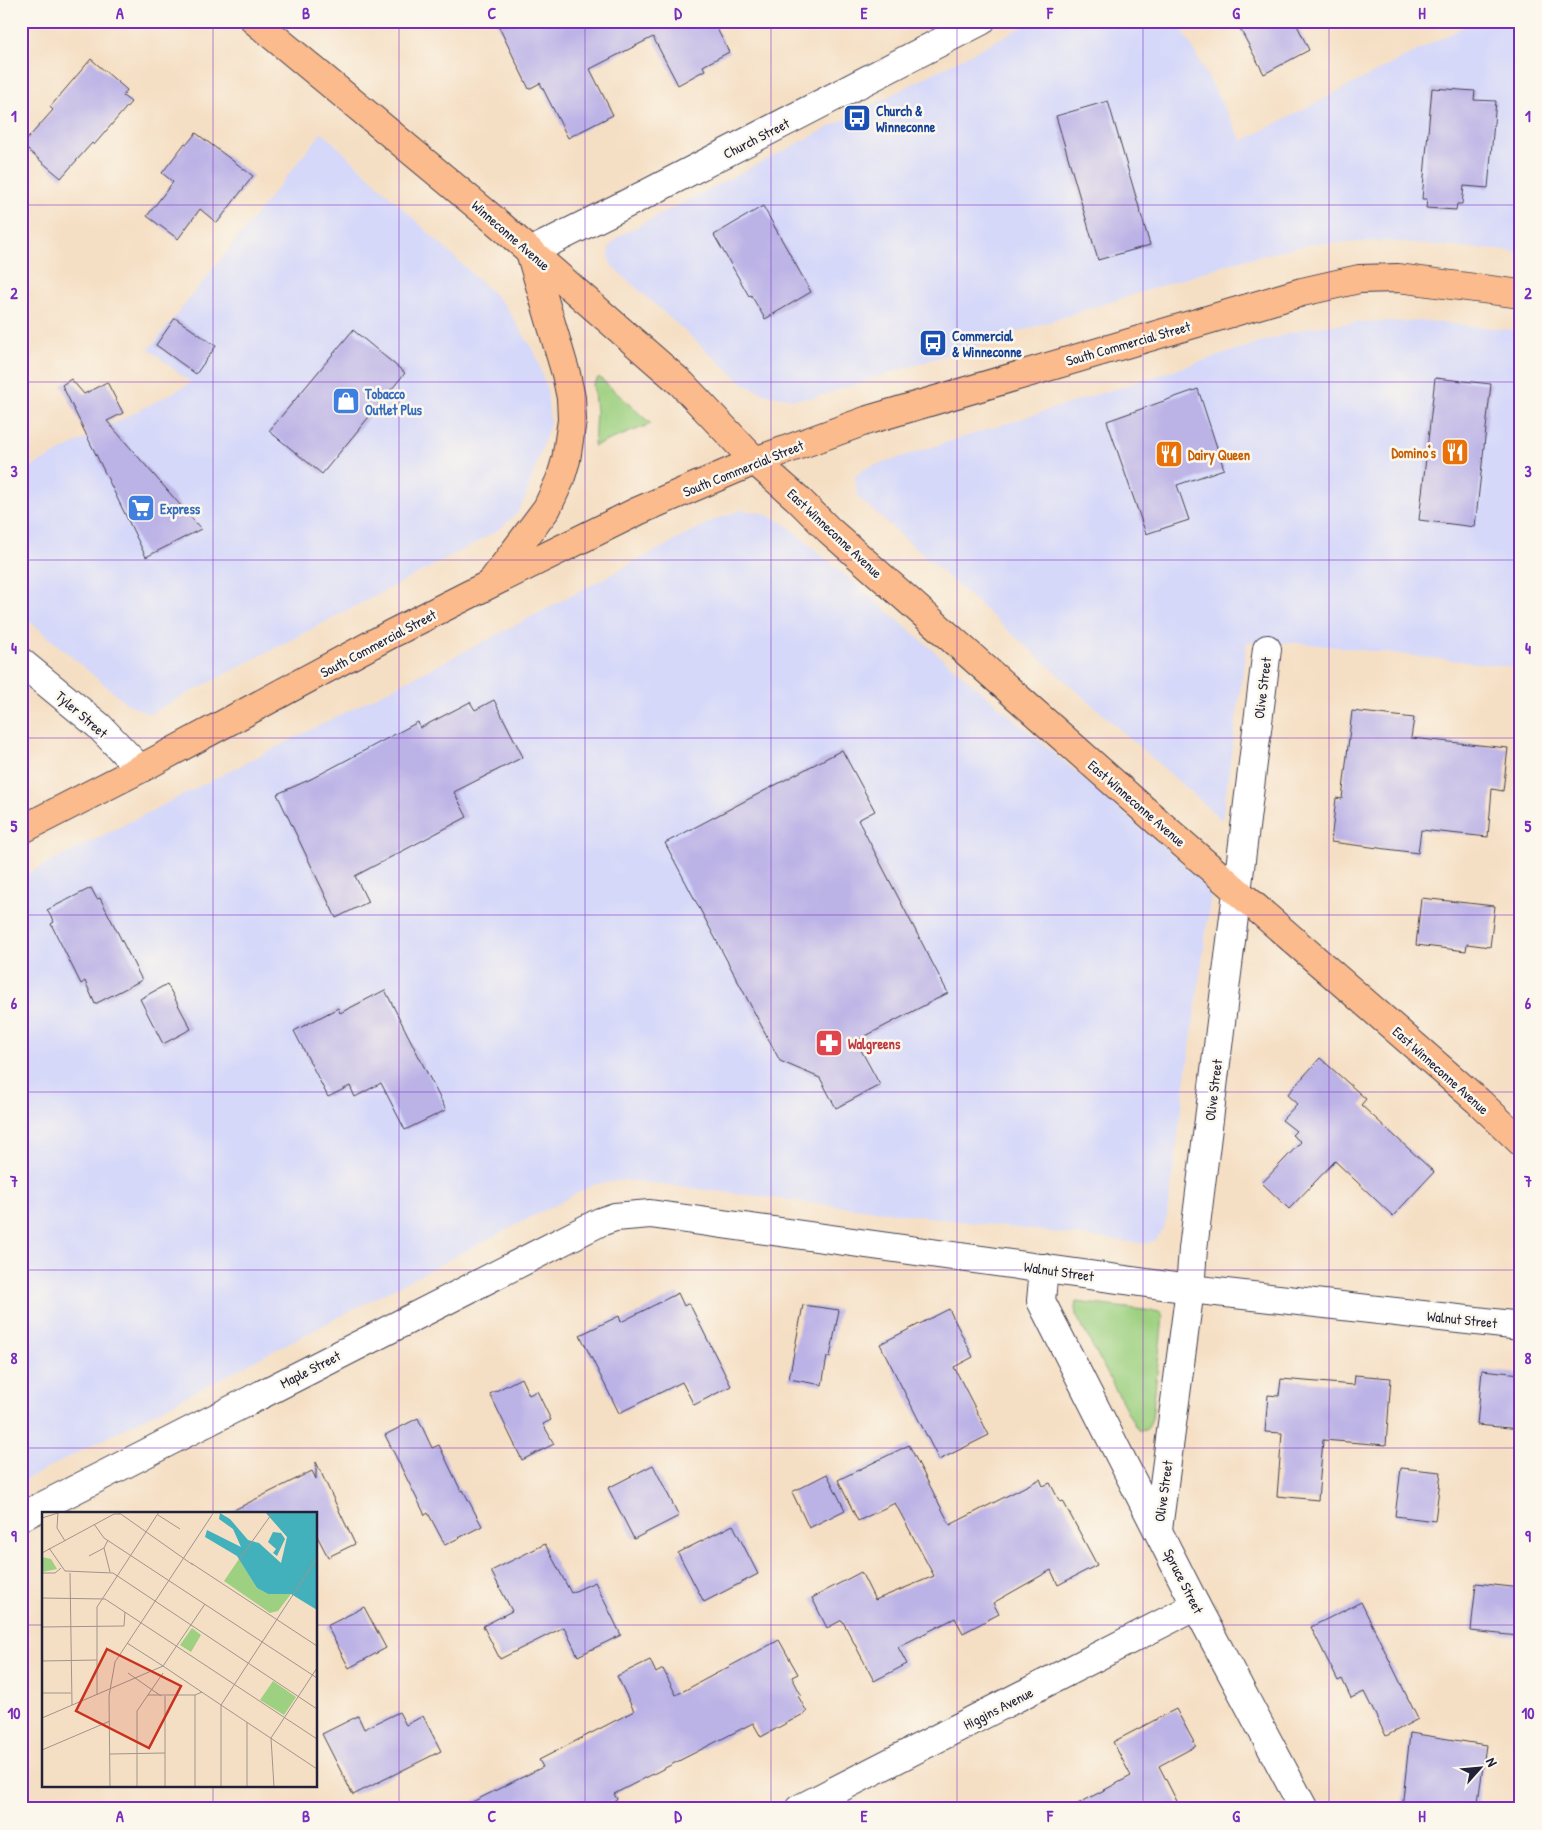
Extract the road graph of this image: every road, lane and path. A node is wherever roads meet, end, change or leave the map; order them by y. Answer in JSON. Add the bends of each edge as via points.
{"nodes":[{"id":1,"x":255,"y":21,"type":"edge"},
{"id":2,"x":981,"y":21,"type":"edge"},
{"id":3,"x":530,"y":252,"type":"junction"},
{"id":4,"x":1521,"y":294,"type":"edge"},
{"id":5,"x":755,"y":461,"type":"junction"},
{"id":6,"x":490,"y":584,"type":"junction"},
{"id":7,"x":1267,"y":650,"type":"dead end"},
{"id":8,"x":21,"y":662,"type":"edge"},
{"id":9,"x":140,"y":769,"type":"junction"},
{"id":10,"x":21,"y":830,"type":"edge"},
{"id":11,"x":1238,"y":890,"type":"junction"},
{"id":12,"x":1521,"y":1142,"type":"edge"},
{"id":13,"x":600,"y":1222,"type":"joint"},
{"id":14,"x":1044,"y":1268,"type":"junction"},
{"id":15,"x":1190,"y":1290,"type":"junction"},
{"id":16,"x":1521,"y":1326,"type":"edge"},
{"id":17,"x":21,"y":1517,"type":"edge"},
{"id":18,"x":1158,"y":1529,"type":"junction"},
{"id":19,"x":1196,"y":1606,"type":"junction"},
{"id":20,"x":799,"y":1809,"type":"edge"},
{"id":21,"x":1304,"y":1809,"type":"edge"}],
"edges":[{"from":1,"to":3,"type":"main road","name":"Winneconne Avenue"},
{"from":2,"to":3,"type":"street","name":"Church Street"},
{"from":3,"to":5,"type":"main road","name":"Winneconne Avenue","via":[[682,384]]},
{"from":3,"to":6,"type":"main road","via":[[566,374],[572,420],[570,437],[564,467],[547,508]]},
{"from":4,"to":5,"type":"main road","name":"South Commercial Street","via":[[1398,278],[1359,279],[1302,292],[868,420]]},
{"from":5,"to":6,"type":"main road","name":"South Commercial Street","via":[[638,511]]},
{"from":5,"to":11,"type":"main road","name":"East Winneconne Avenue","via":[[932,622]]},
{"from":6,"to":9,"type":"main road","name":"South Commercial Street"},
{"from":7,"to":11,"type":"street","name":"Olive Street"},
{"from":8,"to":9,"type":"street","name":"Tyler Street","via":[[99,726]]},
{"from":9,"to":10,"type":"main road","name":"South Commercial Street"},
{"from":11,"to":12,"type":"main road","name":"East Winneconne Avenue"},
{"from":11,"to":15,"type":"street","name":"Olive Street"},
{"from":13,"to":14,"type":"street","name":"Walnut Street","via":[[615,1217],[650,1214]]},
{"from":13,"to":17,"type":"street","name":"Maple Street"},
{"from":14,"to":15,"type":"street","name":"Walnut Street"},
{"from":14,"to":18,"type":"street","name":"Spruce Street","via":[[1041,1301]]},
{"from":15,"to":16,"type":"street","name":"Walnut Street"},
{"from":15,"to":18,"type":"street","name":"Olive Street"},
{"from":18,"to":19,"type":"street","name":"Spruce Street"},
{"from":19,"to":20,"type":"street","name":"Higgins Avenue"},
{"from":19,"to":21,"type":"street","name":"Spruce Street"}]}
